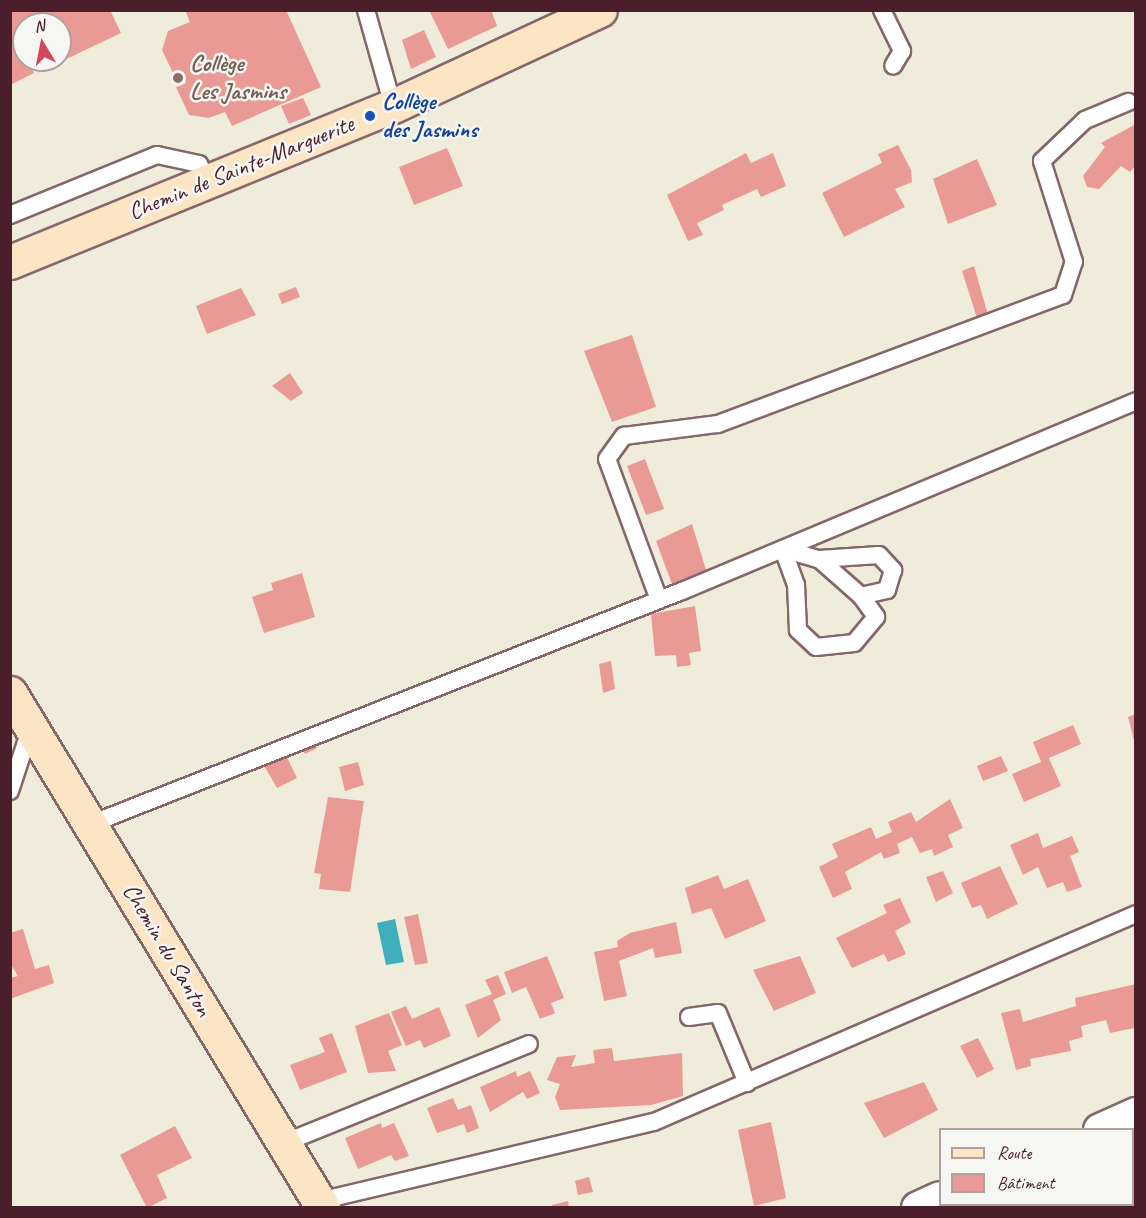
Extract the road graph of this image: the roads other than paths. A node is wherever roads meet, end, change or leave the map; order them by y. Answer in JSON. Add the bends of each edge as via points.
{"nodes":[{"id":1,"x":366,"y":10,"type":"edge"},
{"id":2,"x":600,"y":10,"type":"edge"},
{"id":3,"x":882,"y":10,"type":"edge"},
{"id":4,"x":893,"y":66,"type":"dead end"},
{"id":5,"x":1128,"y":102,"type":"dead end"},
{"id":6,"x":393,"y":106,"type":"junction"},
{"id":7,"x":208,"y":182,"type":"junction"},
{"id":8,"x":10,"y":215,"type":"edge"},
{"id":9,"x":10,"y":262,"type":"edge"},
{"id":10,"x":1136,"y":401,"type":"edge"},
{"id":11,"x":783,"y":549,"type":"junction"},
{"id":12,"x":819,"y":560,"type":"junction"},
{"id":13,"x":861,"y":596,"type":"junction"},
{"id":14,"x":659,"y":600,"type":"junction"},
{"id":15,"x":10,"y":693,"type":"edge"},
{"id":16,"x":30,"y":730,"type":"junction"},
{"id":17,"x":10,"y":791,"type":"edge"},
{"id":18,"x":91,"y":824,"type":"junction"},
{"id":19,"x":1136,"y":914,"type":"edge"},
{"id":20,"x":689,"y":1017,"type":"dead end"},
{"id":21,"x":530,"y":1044,"type":"dead end"},
{"id":22,"x":747,"y":1083,"type":"junction"},
{"id":23,"x":1136,"y":1114,"type":"edge"},
{"id":24,"x":1104,"y":1128,"type":"edge"},
{"id":25,"x":284,"y":1143,"type":"junction"},
{"id":26,"x":939,"y":1198,"type":"edge"},
{"id":27,"x":321,"y":1204,"type":"edge"},
{"id":28,"x":918,"y":1208,"type":"edge"}],
"edges":[{"from":1,"to":6,"type":"lane"},
{"from":2,"to":6,"type":"street","name":"Chemin de Sainte-Marguerite"},
{"from":3,"to":4,"type":"lane","via":[[902,51]]},
{"from":5,"to":14,"type":"lane","via":[[1085,120],[1042,161],[1074,262],[1063,295],[718,424],[624,436],[607,459]]},
{"from":6,"to":7,"type":"street","name":"Chemin de Sainte-Marguerite"},
{"from":7,"to":8,"type":"lane","via":[[199,164],[157,154]]},
{"from":7,"to":9,"type":"street","name":"Chemin de Sainte-Marguerite"},
{"from":10,"to":11,"type":"lane"},
{"from":11,"to":12,"type":"lane"},
{"from":11,"to":13,"type":"lane","via":[[796,585],[798,630],[816,647],[854,644],[876,617]]},
{"from":11,"to":14,"type":"lane"},
{"from":12,"to":13,"type":"lane"},
{"from":12,"to":13,"type":"lane","via":[[879,555],[893,570],[887,590]]},
{"from":14,"to":18,"type":"lane"},
{"from":15,"to":16,"type":"street","name":"Chemin du Santon"},
{"from":16,"to":17,"type":"lane"},
{"from":16,"to":18,"type":"street","name":"Chemin du Santon"},
{"from":18,"to":25,"type":"street","name":"Chemin du Santon"},
{"from":19,"to":22,"type":"lane"},
{"from":20,"to":22,"type":"lane","via":[[718,1013]]},
{"from":21,"to":25,"type":"lane"},
{"from":22,"to":27,"type":"lane","via":[[654,1122]]},
{"from":23,"to":24,"type":"street"},
{"from":25,"to":27,"type":"street","name":"Chemin du Santon"},
{"from":26,"to":28,"type":"street"}]}
